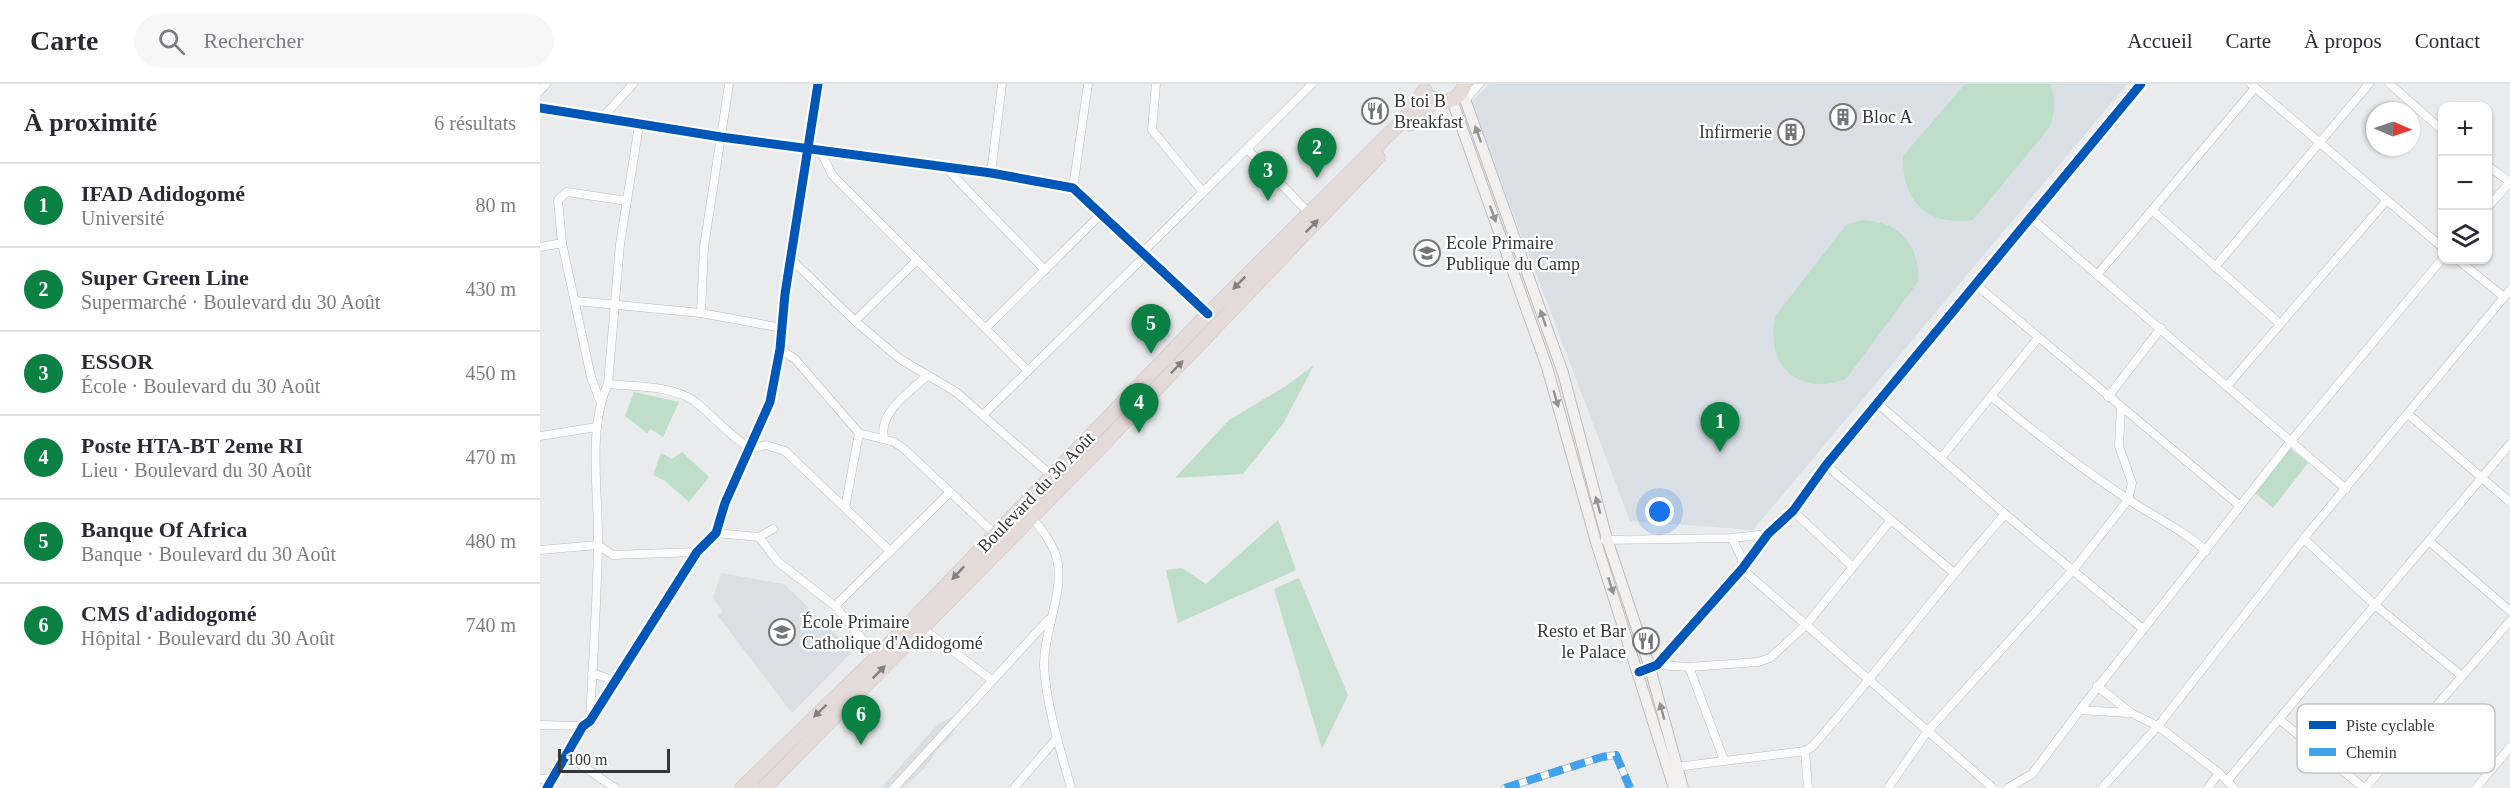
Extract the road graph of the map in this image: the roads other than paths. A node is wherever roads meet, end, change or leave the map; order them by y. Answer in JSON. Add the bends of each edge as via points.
{"nodes":[{"id":1,"x":546,"y":84,"type":"edge"},
{"id":2,"x":633,"y":84,"type":"edge"},
{"id":3,"x":729,"y":84,"type":"edge"},
{"id":4,"x":818,"y":84,"type":"edge"},
{"id":5,"x":1002,"y":84,"type":"edge"},
{"id":6,"x":1088,"y":84,"type":"edge"},
{"id":7,"x":1156,"y":84,"type":"edge"},
{"id":8,"x":1312,"y":84,"type":"edge"},
{"id":9,"x":1479,"y":84,"type":"edge"},
{"id":10,"x":2141,"y":84,"type":"edge"},
{"id":11,"x":2369,"y":84,"type":"edge"},
{"id":12,"x":2390,"y":84,"type":"edge"},
{"id":13,"x":2253,"y":86,"type":"edge"},
{"id":14,"x":1425,"y":87,"type":"edge"},
{"id":15,"x":540,"y":91,"type":"edge"},
{"id":16,"x":1457,"y":95,"type":"edge"},
{"id":17,"x":540,"y":108,"type":"edge"},
{"id":18,"x":602,"y":117,"type":"junction"},
{"id":19,"x":639,"y":125,"type":"junction"},
{"id":20,"x":2438,"y":126,"type":"edge"},
{"id":21,"x":721,"y":137,"type":"junction"},
{"id":22,"x":2320,"y":142,"type":"junction"},
{"id":23,"x":808,"y":148,"type":"junction"},
{"id":24,"x":1247,"y":148,"type":"junction"},
{"id":25,"x":820,"y":150,"type":"junction"},
{"id":26,"x":945,"y":167,"type":"junction"},
{"id":27,"x":2492,"y":169,"type":"edge"},
{"id":28,"x":991,"y":173,"type":"junction"},
{"id":29,"x":2510,"y":182,"type":"edge"},
{"id":30,"x":1073,"y":188,"type":"junction"},
{"id":31,"x":1203,"y":192,"type":"junction"},
{"id":32,"x":627,"y":201,"type":"junction"},
{"id":33,"x":2386,"y":201,"type":"junction"},
{"id":34,"x":2492,"y":202,"type":"edge"},
{"id":35,"x":2152,"y":210,"type":"junction"},
{"id":36,"x":1309,"y":213,"type":"junction"},
{"id":37,"x":1100,"y":215,"type":"junction"},
{"id":38,"x":2030,"y":217,"type":"junction"},
{"id":39,"x":562,"y":243,"type":"junction"},
{"id":40,"x":2438,"y":244,"type":"edge"},
{"id":41,"x":540,"y":247,"type":"edge"},
{"id":42,"x":1144,"y":254,"type":"junction"},
{"id":43,"x":790,"y":258,"type":"junction"},
{"id":44,"x":917,"y":260,"type":"junction"},
{"id":45,"x":2438,"y":264,"type":"edge"},
{"id":46,"x":2464,"y":264,"type":"edge"},
{"id":47,"x":2215,"y":267,"type":"junction"},
{"id":48,"x":1045,"y":270,"type":"junction"},
{"id":49,"x":2098,"y":274,"type":"junction"},
{"id":50,"x":1974,"y":284,"type":"junction"},
{"id":51,"x":2507,"y":294,"type":"edge"},
{"id":52,"x":576,"y":301,"type":"junction"},
{"id":53,"x":615,"y":303,"type":"junction"},
{"id":54,"x":701,"y":313,"type":"junction"},
{"id":55,"x":1208,"y":314,"type":"junction"},
{"id":56,"x":855,"y":321,"type":"junction"},
{"id":57,"x":2279,"y":323,"type":"junction"},
{"id":58,"x":782,"y":328,"type":"junction"},
{"id":59,"x":986,"y":328,"type":"junction"},
{"id":60,"x":2161,"y":328,"type":"junction"},
{"id":61,"x":2038,"y":338,"type":"junction"},
{"id":62,"x":780,"y":349,"type":"junction"},
{"id":63,"x":1028,"y":371,"type":"junction"},
{"id":64,"x":928,"y":375,"type":"junction"},
{"id":65,"x":608,"y":384,"type":"junction"},
{"id":66,"x":2228,"y":385,"type":"junction"},
{"id":67,"x":1990,"y":396,"type":"junction"},
{"id":68,"x":2108,"y":397,"type":"junction"},
{"id":69,"x":600,"y":401,"type":"junction"},
{"id":70,"x":1877,"y":403,"type":"junction"},
{"id":71,"x":2121,"y":408,"type":"junction"},
{"id":72,"x":2408,"y":414,"type":"junction"},
{"id":73,"x":983,"y":416,"type":"junction"},
{"id":74,"x":597,"y":428,"type":"junction"},
{"id":75,"x":860,"y":433,"type":"junction"},
{"id":76,"x":540,"y":436,"type":"edge"},
{"id":77,"x":884,"y":438,"type":"junction"},
{"id":78,"x":2291,"y":441,"type":"junction"},
{"id":79,"x":2510,"y":444,"type":"edge"},
{"id":80,"x":1081,"y":445,"type":"junction"},
{"id":81,"x":751,"y":449,"type":"junction"},
{"id":82,"x":1092,"y":456,"type":"junction"},
{"id":83,"x":1941,"y":458,"type":"junction"},
{"id":84,"x":1826,"y":465,"type":"junction"},
{"id":85,"x":1052,"y":476,"type":"junction"},
{"id":86,"x":2482,"y":478,"type":"junction"},
{"id":87,"x":2346,"y":489,"type":"junction"},
{"id":88,"x":949,"y":493,"type":"junction"},
{"id":89,"x":2128,"y":500,"type":"junction"},
{"id":90,"x":2510,"y":502,"type":"edge"},
{"id":91,"x":2240,"y":506,"type":"junction"},
{"id":92,"x":845,"y":507,"type":"junction"},
{"id":93,"x":1793,"y":511,"type":"junction"},
{"id":94,"x":2004,"y":514,"type":"junction"},
{"id":95,"x":1031,"y":516,"type":"junction"},
{"id":96,"x":1891,"y":520,"type":"junction"},
{"id":97,"x":773,"y":529,"type":"dead end"},
{"id":98,"x":716,"y":533,"type":"junction"},
{"id":99,"x":1768,"y":534,"type":"junction"},
{"id":100,"x":759,"y":537,"type":"junction"},
{"id":101,"x":1732,"y":538,"type":"junction"},
{"id":102,"x":1000,"y":539,"type":"junction"},
{"id":103,"x":2304,"y":539,"type":"junction"},
{"id":104,"x":1601,"y":541,"type":"junction"},
{"id":105,"x":2429,"y":541,"type":"junction"},
{"id":106,"x":598,"y":545,"type":"junction"},
{"id":107,"x":540,"y":550,"type":"edge"},
{"id":108,"x":890,"y":551,"type":"junction"},
{"id":109,"x":2206,"y":551,"type":"junction"},
{"id":110,"x":697,"y":552,"type":"junction"},
{"id":111,"x":1852,"y":566,"type":"junction"},
{"id":112,"x":1742,"y":569,"type":"junction"},
{"id":113,"x":2074,"y":569,"type":"junction"},
{"id":114,"x":1954,"y":573,"type":"junction"},
{"id":115,"x":835,"y":606,"type":"junction"},
{"id":116,"x":2376,"y":606,"type":"junction"},
{"id":117,"x":2510,"y":611,"type":"edge"},
{"id":118,"x":1049,"y":619,"type":"junction"},
{"id":119,"x":2510,"y":621,"type":"edge"},
{"id":120,"x":918,"y":624,"type":"junction"},
{"id":121,"x":1806,"y":625,"type":"junction"},
{"id":122,"x":2142,"y":628,"type":"junction"},
{"id":123,"x":877,"y":657,"type":"junction"},
{"id":124,"x":1654,"y":666,"type":"junction"},
{"id":125,"x":1689,"y":667,"type":"junction"},
{"id":126,"x":1639,"y":672,"type":"junction"},
{"id":127,"x":592,"y":673,"type":"junction"},
{"id":128,"x":2462,"y":676,"type":"junction"},
{"id":129,"x":992,"y":680,"type":"junction"},
{"id":130,"x":1871,"y":680,"type":"junction"},
{"id":131,"x":615,"y":681,"type":"junction"},
{"id":132,"x":2097,"y":686,"type":"junction"},
{"id":133,"x":2438,"y":704,"type":"edge"},
{"id":134,"x":2080,"y":710,"type":"junction"},
{"id":135,"x":2131,"y":713,"type":"junction"},
{"id":136,"x":2280,"y":720,"type":"junction"},
{"id":137,"x":586,"y":724,"type":"junction"},
{"id":138,"x":540,"y":725,"type":"edge"},
{"id":139,"x":2158,"y":726,"type":"junction"},
{"id":140,"x":1927,"y":732,"type":"junction"},
{"id":141,"x":2297,"y":734,"type":"edge"},
{"id":142,"x":1057,"y":738,"type":"junction"},
{"id":143,"x":2509,"y":749,"type":"edge"},
{"id":144,"x":1806,"y":751,"type":"junction"},
{"id":145,"x":568,"y":756,"type":"junction"},
{"id":146,"x":1724,"y":760,"type":"junction"},
{"id":147,"x":2495,"y":766,"type":"edge"},
{"id":148,"x":1676,"y":767,"type":"junction"},
{"id":149,"x":2219,"y":772,"type":"junction"},
{"id":150,"x":2345,"y":773,"type":"edge"},
{"id":151,"x":2377,"y":773,"type":"edge"},
{"id":152,"x":2489,"y":773,"type":"edge"},
{"id":153,"x":540,"y":779,"type":"edge"},
{"id":154,"x":552,"y":779,"type":"junction"},
{"id":155,"x":2228,"y":781,"type":"junction"},
{"id":156,"x":547,"y":788,"type":"edge"},
{"id":157,"x":615,"y":788,"type":"edge"},
{"id":158,"x":742,"y":788,"type":"edge"},
{"id":159,"x":764,"y":788,"type":"edge"},
{"id":160,"x":894,"y":788,"type":"edge"},
{"id":161,"x":1014,"y":788,"type":"edge"},
{"id":162,"x":1071,"y":788,"type":"edge"},
{"id":163,"x":1505,"y":788,"type":"edge"},
{"id":164,"x":1630,"y":788,"type":"edge"},
{"id":165,"x":1674,"y":788,"type":"edge"},
{"id":166,"x":1683,"y":788,"type":"edge"},
{"id":167,"x":1808,"y":788,"type":"edge"},
{"id":168,"x":1888,"y":788,"type":"edge"},
{"id":169,"x":1993,"y":788,"type":"edge"},
{"id":170,"x":2008,"y":788,"type":"edge"},
{"id":171,"x":2102,"y":788,"type":"edge"},
{"id":172,"x":2208,"y":788,"type":"edge"},
{"id":173,"x":2234,"y":788,"type":"edge"},
{"id":174,"x":2364,"y":788,"type":"edge"},
{"id":175,"x":2476,"y":788,"type":"edge"}],
"edges":[{"from":1,"to":15,"type":"street"},
{"from":2,"to":18,"type":"street"},
{"from":3,"to":21,"type":"street"},
{"from":4,"to":23,"type":"street"},
{"from":5,"to":28,"type":"street"},
{"from":6,"to":30,"type":"street"},
{"from":7,"to":31,"type":"street","via":[[1152,130]]},
{"from":8,"to":24,"type":"street"},
{"from":9,"to":16,"type":"street"},
{"from":10,"to":38,"type":"street"},
{"from":11,"to":22,"type":"street"},
{"from":12,"to":20,"type":"street"},
{"from":13,"to":22,"type":"street"},
{"from":13,"to":35,"type":"street"},
{"from":14,"to":16,"type":"highway"},
{"from":14,"to":36,"type":"highway","name":"Boulevard du 30 Août","via":[[1404,118]]},
{"from":82,"to":16,"type":"highway","name":"Boulevard du 30 Août","one_way":true,"via":[[1432,103]]},
{"from":16,"to":104,"type":"main road"},
{"from":17,"to":18,"type":"street"},
{"from":18,"to":19,"type":"street"},
{"from":19,"to":21,"type":"street"},
{"from":19,"to":32,"type":"street"},
{"from":21,"to":23,"type":"street"},
{"from":21,"to":54,"type":"street","via":[[704,247]]},
{"from":22,"to":33,"type":"street"},
{"from":22,"to":47,"type":"street"},
{"from":23,"to":25,"type":"street"},
{"from":23,"to":43,"type":"street"},
{"from":24,"to":31,"type":"street"},
{"from":24,"to":36,"type":"street"},
{"from":25,"to":26,"type":"street"},
{"from":25,"to":44,"type":"street","via":[[832,175]]},
{"from":26,"to":28,"type":"street"},
{"from":26,"to":48,"type":"street"},
{"from":27,"to":29,"type":"street"},
{"from":28,"to":30,"type":"street"},
{"from":29,"to":34,"type":"street"},
{"from":30,"to":37,"type":"street"},
{"from":31,"to":42,"type":"street"},
{"from":32,"to":39,"type":"street","via":[[561,194],[558,200]]},
{"from":32,"to":53,"type":"street"},
{"from":33,"to":40,"type":"street"},
{"from":33,"to":57,"type":"street"},
{"from":35,"to":47,"type":"street"},
{"from":35,"to":49,"type":"street"},
{"from":36,"to":55,"type":"highway","name":"Boulevard du 30 Août","one_way":true},
{"from":37,"to":42,"type":"street"},
{"from":37,"to":48,"type":"street"},
{"from":38,"to":49,"type":"street"},
{"from":38,"to":50,"type":"street"},
{"from":39,"to":41,"type":"street"},
{"from":39,"to":52,"type":"street"},
{"from":42,"to":55,"type":"street"},
{"from":42,"to":63,"type":"street"},
{"from":43,"to":56,"type":"street"},
{"from":43,"to":58,"type":"street"},
{"from":44,"to":56,"type":"street"},
{"from":44,"to":59,"type":"street"},
{"from":45,"to":78,"type":"street"},
{"from":46,"to":51,"type":"street"},
{"from":47,"to":57,"type":"street"},
{"from":48,"to":59,"type":"street"},
{"from":49,"to":60,"type":"street"},
{"from":50,"to":61,"type":"street"},
{"from":50,"to":70,"type":"street"},
{"from":51,"to":72,"type":"street"},
{"from":52,"to":53,"type":"street"},
{"from":52,"to":69,"type":"street","via":[[591,377]]},
{"from":53,"to":54,"type":"street"},
{"from":53,"to":65,"type":"street"},
{"from":54,"to":58,"type":"street"},
{"from":55,"to":80,"type":"highway","name":"Boulevard du 30 Août"},
{"from":56,"to":64,"type":"street","via":[[900,360]]},
{"from":57,"to":66,"type":"street"},
{"from":58,"to":62,"type":"street"},
{"from":59,"to":63,"type":"street"},
{"from":60,"to":66,"type":"street"},
{"from":60,"to":68,"type":"street"},
{"from":61,"to":67,"type":"street"},
{"from":61,"to":68,"type":"street"},
{"from":62,"to":75,"type":"street","via":[[795,359]]},
{"from":62,"to":81,"type":"street","via":[[770,402]]},
{"from":63,"to":73,"type":"street"},
{"from":64,"to":73,"type":"street","via":[[956,392]]},
{"from":64,"to":77,"type":"street","via":[[887,415],[881,428]]},
{"from":65,"to":69,"type":"street"},
{"from":65,"to":81,"type":"street","via":[[679,393]]},
{"from":66,"to":78,"type":"street"},
{"from":67,"to":83,"type":"street"},
{"from":67,"to":89,"type":"street"},
{"from":68,"to":71,"type":"street"},
{"from":69,"to":74,"type":"street"},
{"from":70,"to":83,"type":"street"},
{"from":70,"to":84,"type":"street"},
{"from":71,"to":89,"type":"street","via":[[2119,446],[2132,483]]},
{"from":71,"to":91,"type":"street"},
{"from":72,"to":86,"type":"street"},
{"from":72,"to":87,"type":"street"},
{"from":73,"to":85,"type":"street"},
{"from":74,"to":76,"type":"street"},
{"from":74,"to":106,"type":"street"},
{"from":75,"to":77,"type":"street"},
{"from":75,"to":92,"type":"street"},
{"from":77,"to":88,"type":"street","via":[[903,448]]},
{"from":78,"to":87,"type":"street"},
{"from":78,"to":91,"type":"street"},
{"from":79,"to":86,"type":"street"},
{"from":80,"to":82,"type":"highway"},
{"from":80,"to":85,"type":"highway","name":"Boulevard du 30 Août"},
{"from":81,"to":92,"type":"street","via":[[766,445],[785,451]]},
{"from":81,"to":98,"type":"street","via":[[725,503]]},
{"from":82,"to":95,"type":"highway","name":"Boulevard du 30 Août"},
{"from":83,"to":94,"type":"street"},
{"from":84,"to":93,"type":"street"},
{"from":84,"to":96,"type":"street"},
{"from":85,"to":102,"type":"highway","name":"Boulevard du 30 Août"},
{"from":86,"to":90,"type":"street"},
{"from":86,"to":105,"type":"street"},
{"from":87,"to":103,"type":"street"},
{"from":88,"to":102,"type":"street"},
{"from":88,"to":108,"type":"street"},
{"from":89,"to":109,"type":"street","via":[[2173,525]]},
{"from":89,"to":113,"type":"street"},
{"from":91,"to":109,"type":"street"},
{"from":92,"to":108,"type":"street"},
{"from":93,"to":99,"type":"street"},
{"from":93,"to":111,"type":"street"},
{"from":94,"to":113,"type":"street"},
{"from":94,"to":114,"type":"street"},
{"from":95,"to":102,"type":"highway","name":"Boulevard du 30 Août"},
{"from":95,"to":118,"type":"street","via":[[1058,560]]},
{"from":96,"to":111,"type":"street"},
{"from":96,"to":114,"type":"street"},
{"from":97,"to":100,"type":"street"},
{"from":98,"to":100,"type":"street"},
{"from":98,"to":110,"type":"street"},
{"from":99,"to":101,"type":"street"},
{"from":99,"to":112,"type":"street"},
{"from":100,"to":115,"type":"street","via":[[786,569]]},
{"from":101,"to":104,"type":"street"},
{"from":101,"to":112,"type":"street","via":[[1742,559]]},
{"from":102,"to":120,"type":"highway","name":"Boulevard du 30 Août"},
{"from":103,"to":116,"type":"street"},
{"from":103,"to":139,"type":"street"},
{"from":104,"to":124,"type":"main road"},
{"from":104,"to":126,"type":"main road","one_way":true},
{"from":105,"to":116,"type":"street"},
{"from":105,"to":117,"type":"street"},
{"from":106,"to":107,"type":"street"},
{"from":106,"to":110,"type":"street","via":[[613,555]]},
{"from":106,"to":127,"type":"street"},
{"from":108,"to":115,"type":"street"},
{"from":109,"to":122,"type":"street"},
{"from":110,"to":131,"type":"street"},
{"from":111,"to":121,"type":"street"},
{"from":112,"to":121,"type":"street"},
{"from":112,"to":124,"type":"street"},
{"from":113,"to":122,"type":"street"},
{"from":113,"to":140,"type":"street"},
{"from":114,"to":130,"type":"street"},
{"from":115,"to":123,"type":"street"},
{"from":116,"to":128,"type":"street"},
{"from":116,"to":136,"type":"street"},
{"from":118,"to":129,"type":"street"},
{"from":118,"to":142,"type":"street","via":[[1044,667]]},
{"from":119,"to":128,"type":"street"},
{"from":120,"to":123,"type":"highway","name":"Boulevard du 30 Août"},
{"from":120,"to":129,"type":"street"},
{"from":159,"to":120,"type":"highway","name":"Boulevard du 30 Août","one_way":true},
{"from":121,"to":125,"type":"street","via":[[1765,661]]},
{"from":121,"to":130,"type":"street"},
{"from":122,"to":132,"type":"street"},
{"from":123,"to":158,"type":"highway","name":"Boulevard du 30 Août","one_way":true},
{"from":124,"to":125,"type":"street"},
{"from":124,"to":126,"type":"street"},
{"from":148,"to":124,"type":"main road","one_way":true},
{"from":125,"to":146,"type":"street"},
{"from":126,"to":165,"type":"main road"},
{"from":127,"to":131,"type":"street"},
{"from":127,"to":137,"type":"street"},
{"from":128,"to":133,"type":"street"},
{"from":129,"to":160,"type":"street"},
{"from":130,"to":140,"type":"street"},
{"from":130,"to":144,"type":"street"},
{"from":131,"to":137,"type":"street"},
{"from":132,"to":134,"type":"street"},
{"from":132,"to":135,"type":"street"},
{"from":134,"to":135,"type":"street"},
{"from":134,"to":170,"type":"street","via":[[2032,774]]},
{"from":135,"to":139,"type":"street"},
{"from":136,"to":141,"type":"street"},
{"from":136,"to":155,"type":"street"},
{"from":137,"to":138,"type":"street"},
{"from":137,"to":145,"type":"street"},
{"from":139,"to":149,"type":"street"},
{"from":139,"to":171,"type":"street"},
{"from":140,"to":168,"type":"street"},
{"from":140,"to":169,"type":"street"},
{"from":142,"to":161,"type":"street"},
{"from":142,"to":162,"type":"street"},
{"from":143,"to":147,"type":"street"},
{"from":144,"to":146,"type":"street"},
{"from":144,"to":167,"type":"street"},
{"from":145,"to":154,"type":"street"},
{"from":145,"to":157,"type":"street"},
{"from":146,"to":148,"type":"street"},
{"from":148,"to":166,"type":"main road"},
{"from":149,"to":155,"type":"street"},
{"from":149,"to":172,"type":"street"},
{"from":150,"to":174,"type":"street"},
{"from":151,"to":174,"type":"street"},
{"from":152,"to":175,"type":"street"},
{"from":153,"to":154,"type":"street"},
{"from":154,"to":156,"type":"street"},
{"from":155,"to":173,"type":"street"},
{"from":163,"to":164,"type":"street","via":[[1616,755]]}]}
